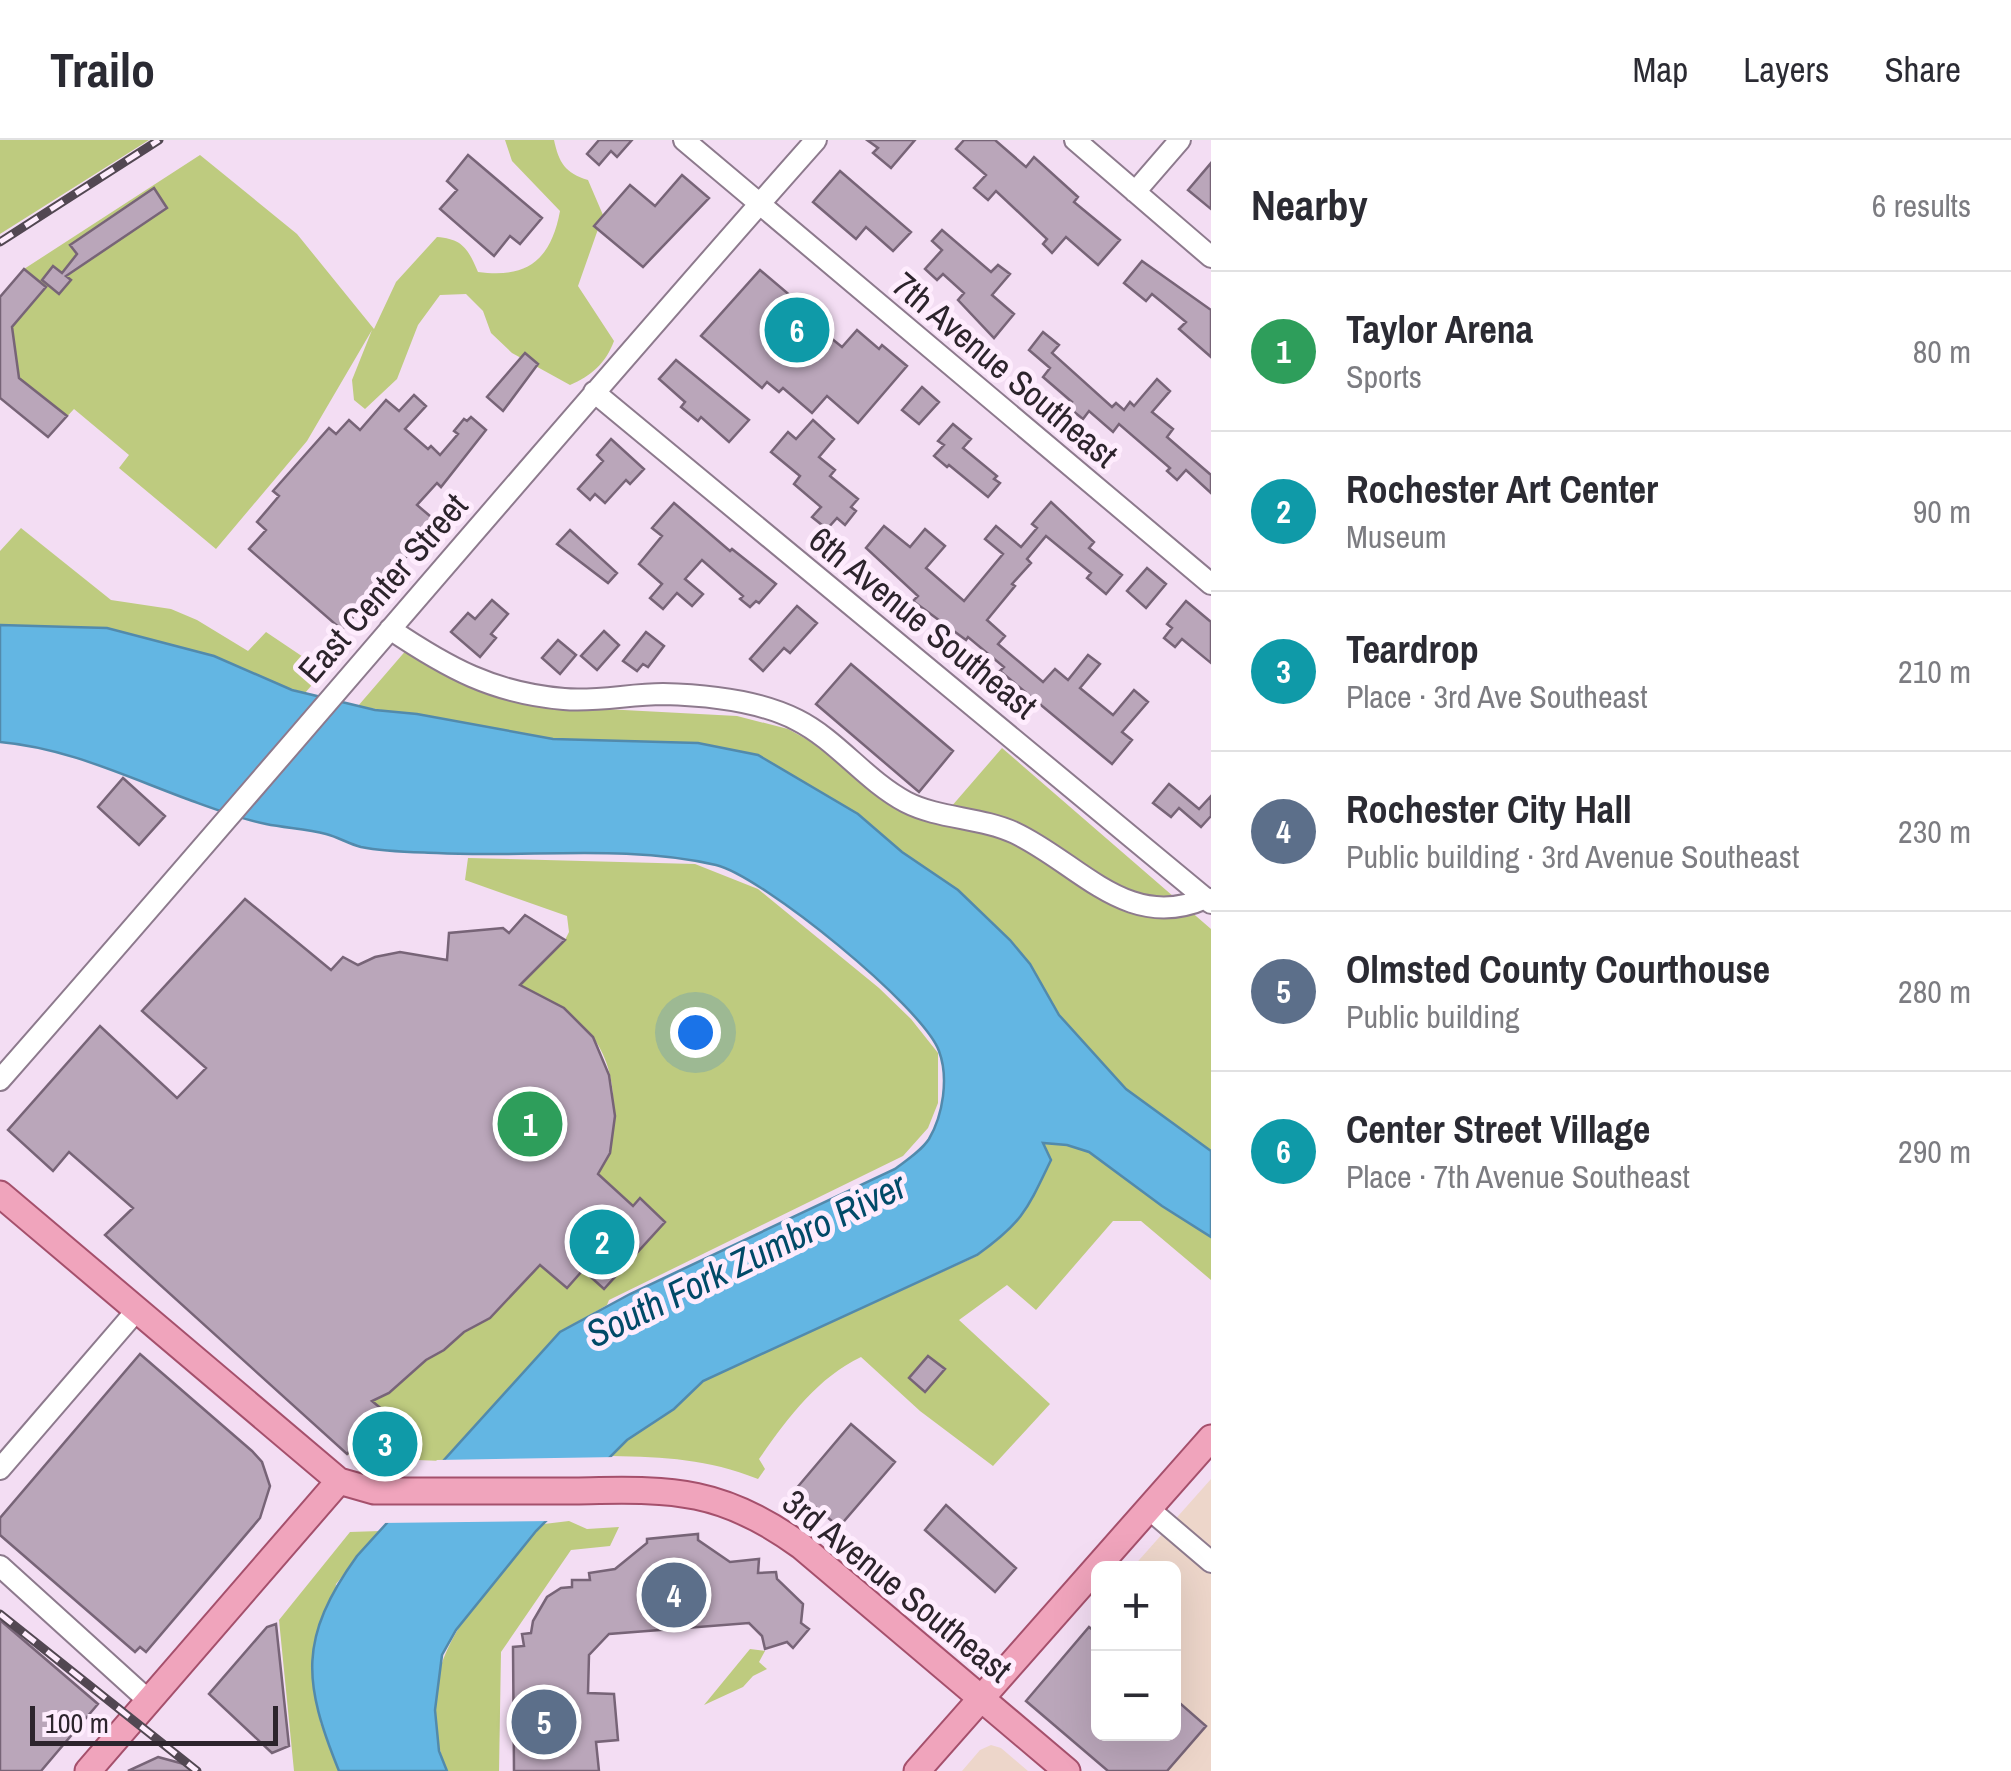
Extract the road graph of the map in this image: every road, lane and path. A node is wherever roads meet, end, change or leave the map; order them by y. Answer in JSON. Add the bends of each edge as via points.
{"nodes":[{"id":1,"x":684,"y":140,"type":"edge"},
{"id":2,"x":816,"y":140,"type":"edge"},
{"id":3,"x":1074,"y":140,"type":"edge"},
{"id":4,"x":1180,"y":140,"type":"edge"},
{"id":5,"x":1135,"y":192,"type":"junction"},
{"id":6,"x":760,"y":203,"type":"junction"},
{"id":7,"x":1211,"y":257,"type":"edge"},
{"id":8,"x":594,"y":392,"type":"junction"},
{"id":9,"x":1211,"y":584,"type":"edge"},
{"id":10,"x":390,"y":630,"type":"junction"},
{"id":11,"x":1208,"y":901,"type":"edge"},
{"id":12,"x":0,"y":1080,"type":"edge"},
{"id":13,"x":0,"y":1194,"type":"edge"},
{"id":14,"x":137,"y":1310,"type":"junction"},
{"id":15,"x":1211,"y":1438,"type":"edge"},
{"id":16,"x":0,"y":1469,"type":"edge"},
{"id":17,"x":339,"y":1481,"type":"junction"},
{"id":18,"x":1149,"y":1509,"type":"junction"},
{"id":19,"x":1211,"y":1562,"type":"edge"},
{"id":20,"x":0,"y":1566,"type":"edge"},
{"id":21,"x":982,"y":1698,"type":"junction"},
{"id":22,"x":149,"y":1701,"type":"junction"},
{"id":23,"x":88,"y":1771,"type":"edge"},
{"id":24,"x":917,"y":1771,"type":"edge"},
{"id":25,"x":1068,"y":1771,"type":"edge"}],
"edges":[{"from":1,"to":6,"type":"street","name":"7th Avenue Southeast"},
{"from":2,"to":6,"type":"street","name":"East Center Street"},
{"from":3,"to":5,"type":"street"},
{"from":4,"to":5,"type":"street"},
{"from":5,"to":7,"type":"street"},
{"from":6,"to":8,"type":"street","name":"East Center Street"},
{"from":6,"to":9,"type":"street","name":"7th Avenue Southeast"},
{"from":8,"to":10,"type":"street","name":"East Center Street"},
{"from":8,"to":11,"type":"street","name":"6th Avenue Southeast"},
{"from":10,"to":11,"type":"street","via":[[455,671],[521,694],[681,696],[758,706],[819,733],[908,803],[1012,832],[1100,890],[1173,909]]},
{"from":10,"to":12,"type":"street","name":"East Center Street"},
{"from":13,"to":14,"type":"main road"},
{"from":14,"to":16,"type":"street"},
{"from":14,"to":17,"type":"main road"},
{"from":15,"to":18,"type":"main road"},
{"from":17,"to":21,"type":"main road","name":"3rd Avenue Southeast","via":[[374,1490],[668,1490],[721,1502],[802,1546]]},
{"from":17,"to":22,"type":"main road"},
{"from":18,"to":19,"type":"street"},
{"from":18,"to":21,"type":"main road"},
{"from":20,"to":22,"type":"street"},
{"from":21,"to":24,"type":"main road"},
{"from":21,"to":25,"type":"main road","name":"3rd Avenue Southeast"},
{"from":22,"to":23,"type":"main road"}]}
